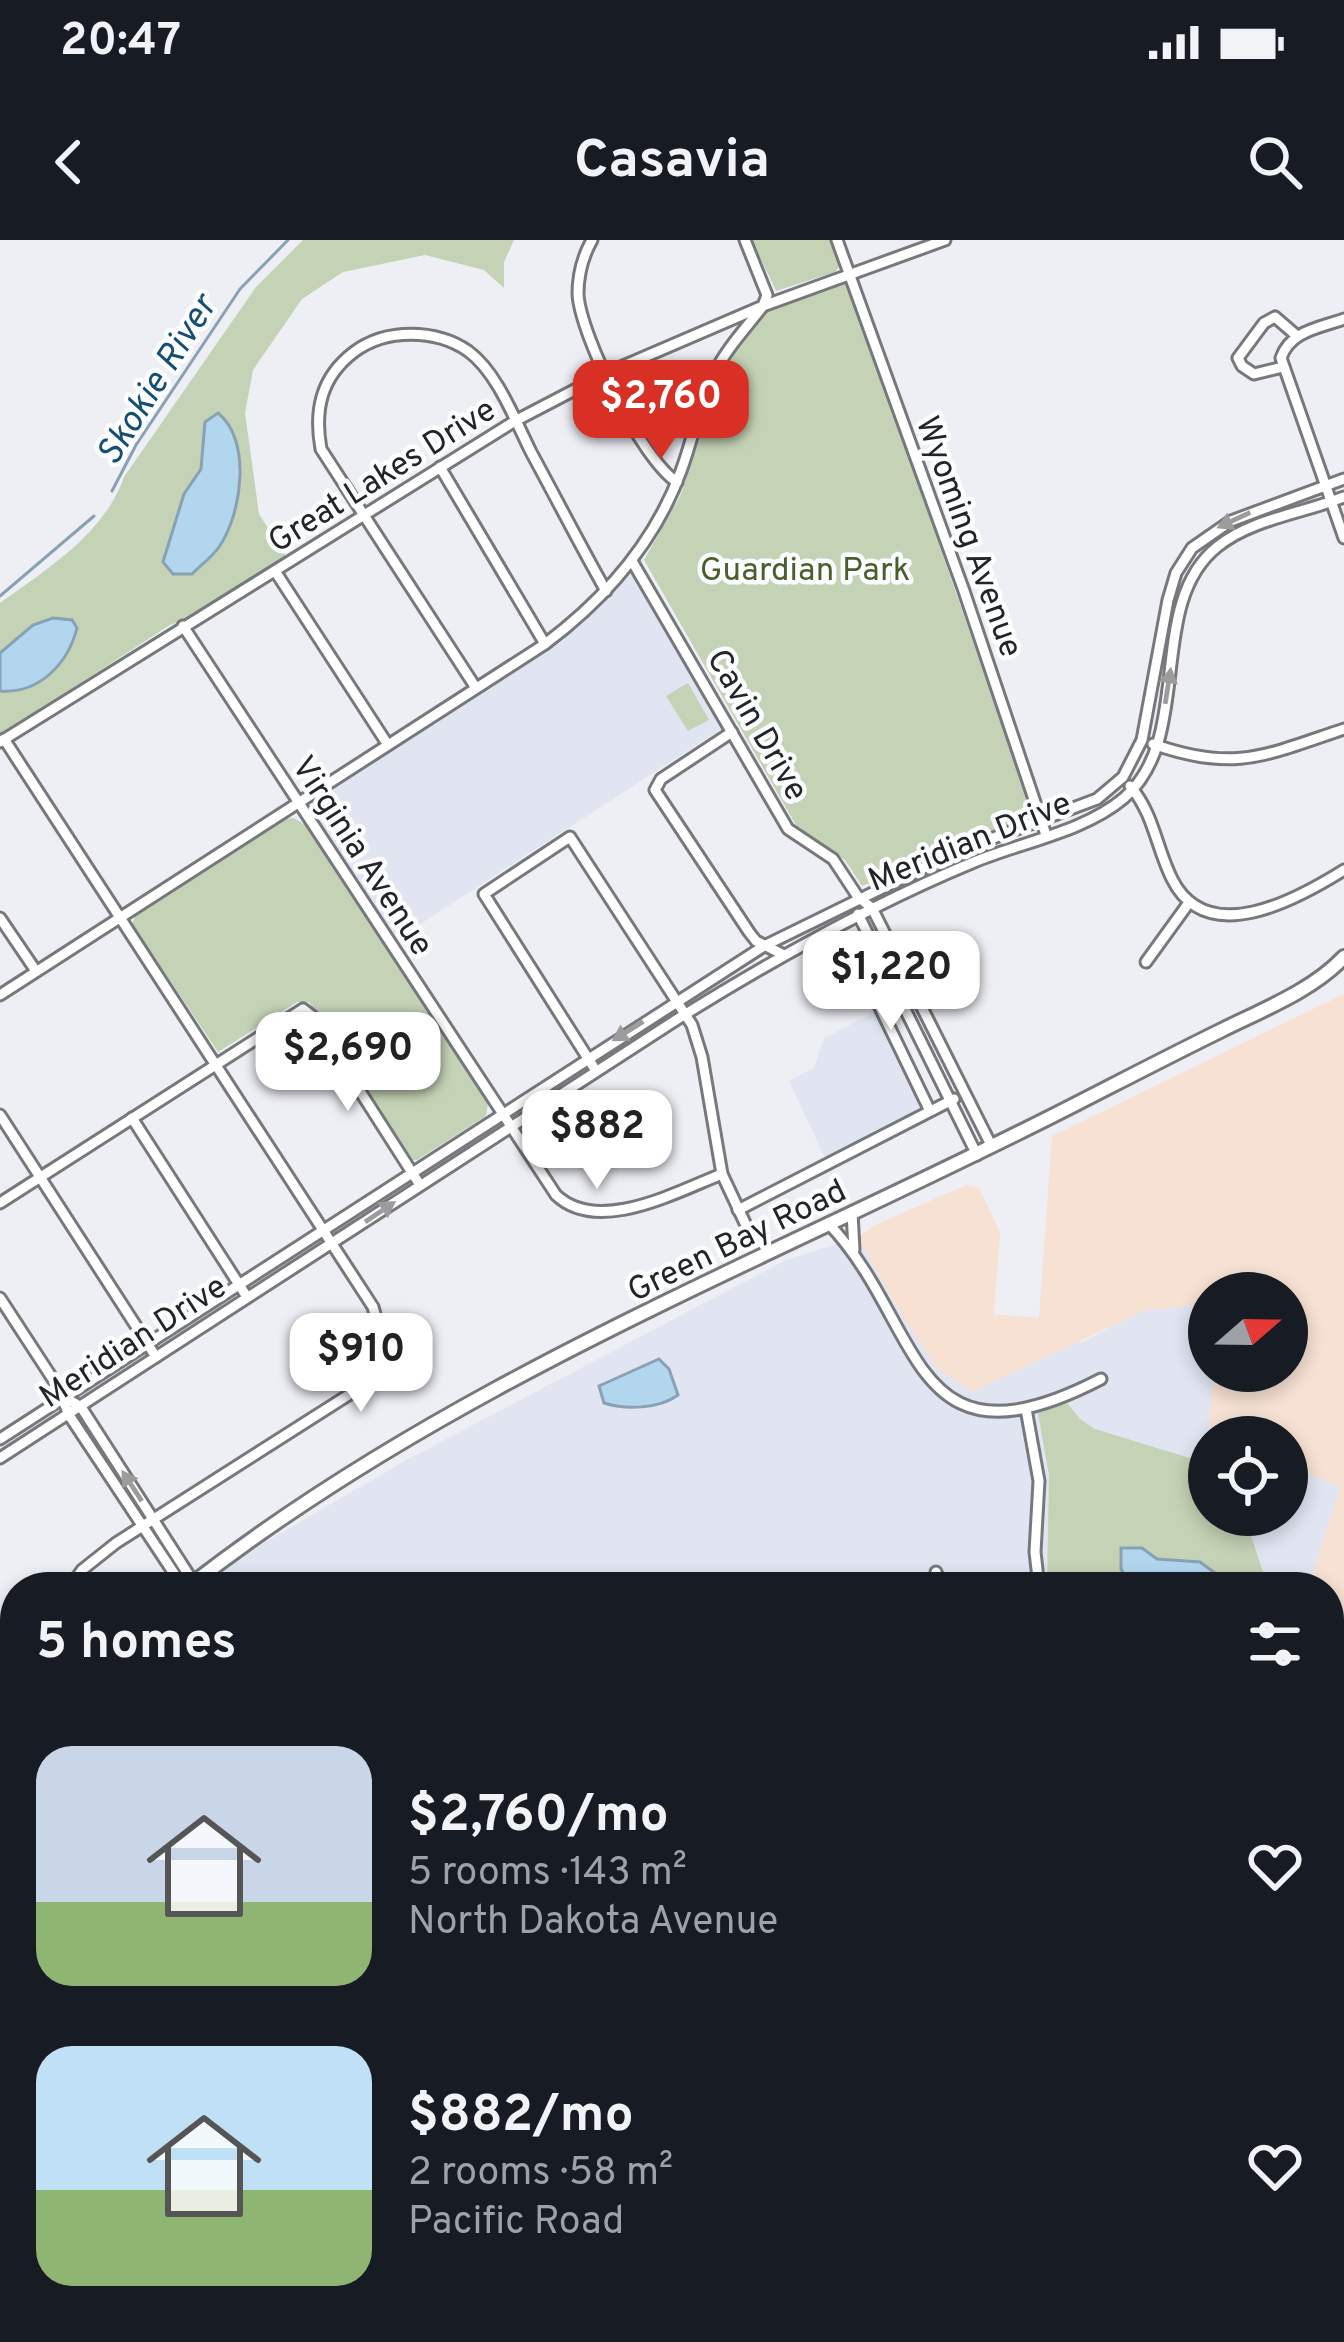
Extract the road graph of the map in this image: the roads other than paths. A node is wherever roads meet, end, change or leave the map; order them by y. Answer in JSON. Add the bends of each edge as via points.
{"nodes":[{"id":1,"x":592,"y":240,"type":"edge"},
{"id":2,"x":745,"y":240,"type":"edge"},
{"id":3,"x":837,"y":240,"type":"edge"},
{"id":4,"x":945,"y":240,"type":"edge"},
{"id":5,"x":848,"y":273,"type":"junction"},
{"id":6,"x":763,"y":306,"type":"junction"},
{"id":7,"x":1344,"y":319,"type":"edge"},
{"id":8,"x":1298,"y":336,"type":"junction"},
{"id":9,"x":1282,"y":367,"type":"junction"},
{"id":10,"x":607,"y":374,"type":"junction"},
{"id":11,"x":515,"y":421,"type":"junction"},
{"id":12,"x":440,"y":467,"type":"junction"},
{"id":13,"x":1344,"y":479,"type":"edge"},
{"id":14,"x":677,"y":482,"type":"junction"},
{"id":15,"x":1325,"y":486,"type":"junction"},
{"id":16,"x":1344,"y":497,"type":"edge"},
{"id":17,"x":1331,"y":502,"type":"junction"},
{"id":18,"x":363,"y":514,"type":"junction"},
{"id":19,"x":1344,"y":538,"type":"edge"},
{"id":20,"x":632,"y":560,"type":"junction"},
{"id":21,"x":274,"y":572,"type":"junction"},
{"id":22,"x":606,"y":591,"type":"junction"},
{"id":23,"x":183,"y":626,"type":"junction"},
{"id":24,"x":545,"y":644,"type":"junction"},
{"id":25,"x":476,"y":688,"type":"junction"},
{"id":26,"x":1344,"y":729,"type":"edge"},
{"id":27,"x":733,"y":732,"type":"junction"},
{"id":28,"x":2,"y":740,"type":"edge"},
{"id":29,"x":1142,"y":740,"type":"junction"},
{"id":30,"x":388,"y":745,"type":"junction"},
{"id":31,"x":1157,"y":745,"type":"junction"},
{"id":32,"x":1123,"y":777,"type":"junction"},
{"id":33,"x":1133,"y":788,"type":"junction"},
{"id":34,"x":299,"y":804,"type":"junction"},
{"id":35,"x":1041,"y":819,"type":"junction"},
{"id":36,"x":1046,"y":835,"type":"junction"},
{"id":37,"x":1344,"y":871,"type":"edge"},
{"id":38,"x":858,"y":897,"type":"junction"},
{"id":39,"x":1189,"y":904,"type":"junction"},
{"id":40,"x":872,"y":908,"type":"junction"},
{"id":41,"x":859,"y":915,"type":"junction"},
{"id":42,"x":0,"y":917,"type":"edge"},
{"id":43,"x":119,"y":918,"type":"junction"},
{"id":44,"x":764,"y":946,"type":"junction"},
{"id":45,"x":784,"y":955,"type":"junction"},
{"id":46,"x":1344,"y":956,"type":"edge"},
{"id":47,"x":1146,"y":962,"type":"dead end"},
{"id":48,"x":36,"y":971,"type":"junction"},
{"id":49,"x":1344,"y":973,"type":"edge"},
{"id":50,"x":1328,"y":974,"type":"junction"},
{"id":51,"x":871,"y":989,"type":"dead end"},
{"id":52,"x":0,"y":995,"type":"edge"},
{"id":53,"x":677,"y":1000,"type":"junction"},
{"id":54,"x":685,"y":1014,"type":"junction"},
{"id":55,"x":588,"y":1057,"type":"junction"},
{"id":56,"x":216,"y":1065,"type":"junction"},
{"id":57,"x":596,"y":1071,"type":"junction"},
{"id":58,"x":965,"y":1094,"type":"junction"},
{"id":59,"x":950,"y":1101,"type":"junction"},
{"id":60,"x":930,"y":1111,"type":"junction"},
{"id":61,"x":501,"y":1113,"type":"junction"},
{"id":62,"x":0,"y":1114,"type":"edge"},
{"id":63,"x":132,"y":1118,"type":"junction"},
{"id":64,"x":510,"y":1127,"type":"junction"},
{"id":65,"x":992,"y":1147,"type":"junction"},
{"id":66,"x":977,"y":1155,"type":"junction"},
{"id":67,"x":411,"y":1171,"type":"junction"},
{"id":68,"x":722,"y":1174,"type":"junction"},
{"id":69,"x":40,"y":1177,"type":"junction"},
{"id":70,"x":420,"y":1185,"type":"junction"},
{"id":71,"x":0,"y":1203,"type":"edge"},
{"id":72,"x":737,"y":1210,"type":"junction"},
{"id":73,"x":852,"y":1212,"type":"junction"},
{"id":74,"x":828,"y":1223,"type":"junction"},
{"id":75,"x":324,"y":1229,"type":"junction"},
{"id":76,"x":752,"y":1238,"type":"dead end"},
{"id":77,"x":333,"y":1243,"type":"junction"},
{"id":78,"x":854,"y":1250,"type":"junction"},
{"id":79,"x":239,"y":1284,"type":"junction"},
{"id":80,"x":247,"y":1297,"type":"junction"},
{"id":81,"x":0,"y":1298,"type":"edge"},
{"id":82,"x":147,"y":1343,"type":"junction"},
{"id":83,"x":156,"y":1357,"type":"junction"},
{"id":84,"x":1101,"y":1378,"type":"dead end"},
{"id":85,"x":64,"y":1397,"type":"junction"},
{"id":86,"x":81,"y":1407,"type":"junction"},
{"id":87,"x":1026,"y":1409,"type":"junction"},
{"id":88,"x":69,"y":1414,"type":"junction"},
{"id":89,"x":0,"y":1439,"type":"edge"},
{"id":90,"x":0,"y":1458,"type":"edge"},
{"id":91,"x":154,"y":1520,"type":"junction"},
{"id":92,"x":142,"y":1527,"type":"junction"},
{"id":93,"x":84,"y":1572,"type":"edge"},
{"id":94,"x":177,"y":1572,"type":"edge"},
{"id":95,"x":181,"y":1572,"type":"edge"},
{"id":96,"x":207,"y":1572,"type":"edge"},
{"id":97,"x":1038,"y":1572,"type":"edge"}],
"edges":[{"from":1,"to":10,"type":"street","via":[[578,298]]},
{"from":2,"to":6,"type":"street","via":[[767,295]]},
{"from":3,"to":5,"type":"street","name":"Wyoming Avenue"},
{"from":4,"to":5,"type":"street","name":"Great Lakes Drive"},
{"from":5,"to":6,"type":"street","name":"Great Lakes Drive"},
{"from":5,"to":35,"type":"street","name":"Wyoming Avenue"},
{"from":6,"to":10,"type":"street","name":"Great Lakes Drive"},
{"from":6,"to":14,"type":"street","via":[[714,375]]},
{"from":7,"to":8,"type":"street"},
{"from":8,"to":9,"type":"street","via":[[1283,349]]},
{"from":8,"to":9,"type":"street","via":[[1275,317],[1238,358],[1254,374]]},
{"from":9,"to":15,"type":"street"},
{"from":10,"to":11,"type":"street","name":"Great Lakes Drive"},
{"from":10,"to":14,"type":"street","via":[[646,453]]},
{"from":11,"to":12,"type":"street","name":"Great Lakes Drive"},
{"from":11,"to":18,"type":"street","via":[[487,372],[452,343],[411,333],[365,344],[335,369],[316,427],[320,449]]},
{"from":11,"to":22,"type":"street"},
{"from":12,"to":18,"type":"street","name":"Great Lakes Drive"},
{"from":12,"to":24,"type":"street"},
{"from":13,"to":15,"type":"street"},
{"from":14,"to":20,"type":"street"},
{"from":15,"to":17,"type":"street"},
{"from":15,"to":29,"type":"street","one_way":true,"via":[[1232,521],[1192,548],[1172,586]]},
{"from":16,"to":17,"type":"street","name":"Meridian Drive"},
{"from":17,"to":19,"type":"street"},
{"from":31,"to":17,"type":"street","name":"Meridian Drive","one_way":true,"via":[[1185,594],[1198,570],[1238,535]]},
{"from":18,"to":21,"type":"street","name":"Great Lakes Drive"},
{"from":18,"to":25,"type":"street"},
{"from":20,"to":22,"type":"street"},
{"from":20,"to":27,"type":"street","name":"Cavin Drive"},
{"from":21,"to":23,"type":"street","name":"Great Lakes Drive"},
{"from":21,"to":30,"type":"street"},
{"from":22,"to":24,"type":"street"},
{"from":23,"to":28,"type":"street","name":"Great Lakes Drive"},
{"from":23,"to":34,"type":"street","name":"Virginia Avenue"},
{"from":24,"to":25,"type":"street"},
{"from":25,"to":30,"type":"street"},
{"from":26,"to":31,"type":"street","via":[[1239,761]]},
{"from":27,"to":38,"type":"street","name":"Cavin Drive","via":[[788,829],[833,859]]},
{"from":27,"to":44,"type":"street","via":[[655,790]]},
{"from":28,"to":43,"type":"street"},
{"from":29,"to":31,"type":"street"},
{"from":29,"to":32,"type":"street"},
{"from":30,"to":34,"type":"street"},
{"from":31,"to":33,"type":"street","name":"Meridian Drive"},
{"from":32,"to":33,"type":"street"},
{"from":32,"to":35,"type":"street","name":"Meridian Drive","via":[[1097,799]]},
{"from":33,"to":36,"type":"street","name":"Meridian Drive","via":[[1102,813]]},
{"from":33,"to":39,"type":"street"},
{"from":34,"to":43,"type":"street"},
{"from":34,"to":61,"type":"street","name":"Virginia Avenue"},
{"from":35,"to":36,"type":"street","name":"Wyoming Avenue"},
{"from":35,"to":38,"type":"street","name":"Meridian Drive"},
{"from":36,"to":40,"type":"street","name":"Meridian Drive"},
{"from":37,"to":39,"type":"street","via":[[1242,916]]},
{"from":38,"to":40,"type":"street","name":"Cavin Drive"},
{"from":38,"to":41,"type":"street"},
{"from":38,"to":44,"type":"street","name":"Meridian Drive"},
{"from":39,"to":47,"type":"street"},
{"from":40,"to":41,"type":"street","name":"Meridian Drive"},
{"from":40,"to":58,"type":"street","name":"Cavin Drive"},
{"from":41,"to":45,"type":"street","name":"Meridian Drive"},
{"from":41,"to":59,"type":"street"},
{"from":42,"to":48,"type":"street"},
{"from":43,"to":48,"type":"street"},
{"from":43,"to":56,"type":"street"},
{"from":44,"to":45,"type":"street"},
{"from":44,"to":53,"type":"street","name":"Meridian Drive"},
{"from":45,"to":54,"type":"street","name":"Meridian Drive"},
{"from":46,"to":50,"type":"main road","name":"Green Bay Road"},
{"from":48,"to":52,"type":"street"},
{"from":49,"to":50,"type":"main road","name":"Green Bay Road"},
{"from":50,"to":65,"type":"main road","name":"Green Bay Road"},
{"from":51,"to":60,"type":"street"},
{"from":53,"to":54,"type":"street"},
{"from":53,"to":55,"type":"street","name":"Meridian Drive","one_way":true},
{"from":53,"to":55,"type":"street","via":[[570,837],[484,894]]},
{"from":54,"to":57,"type":"street","name":"Meridian Drive"},
{"from":54,"to":68,"type":"street","via":[[699,1044]]},
{"from":55,"to":57,"type":"street"},
{"from":55,"to":61,"type":"street","name":"Meridian Drive"},
{"from":56,"to":63,"type":"street"},
{"from":56,"to":67,"type":"street","via":[[303,1010]]},
{"from":56,"to":75,"type":"street"},
{"from":57,"to":64,"type":"street","name":"Meridian Drive"},
{"from":58,"to":59,"type":"street"},
{"from":58,"to":65,"type":"street","name":"Cavin Drive"},
{"from":59,"to":60,"type":"street"},
{"from":59,"to":66,"type":"street"},
{"from":60,"to":72,"type":"street"},
{"from":61,"to":64,"type":"street","name":"Virginia Avenue"},
{"from":61,"to":67,"type":"street","name":"Meridian Drive"},
{"from":62,"to":69,"type":"street"},
{"from":63,"to":69,"type":"street"},
{"from":63,"to":79,"type":"street"},
{"from":64,"to":68,"type":"street","name":"Virginia Avenue","via":[[556,1195],[579,1211],[623,1210]]},
{"from":64,"to":70,"type":"street","name":"Meridian Drive"},
{"from":65,"to":66,"type":"main road","name":"Green Bay Road"},
{"from":66,"to":73,"type":"main road","name":"Green Bay Road"},
{"from":67,"to":70,"type":"street"},
{"from":67,"to":75,"type":"street","name":"Meridian Drive"},
{"from":68,"to":72,"type":"street"},
{"from":69,"to":71,"type":"street"},
{"from":69,"to":82,"type":"street"},
{"from":77,"to":70,"type":"street","name":"Meridian Drive","one_way":true},
{"from":72,"to":76,"type":"street"},
{"from":73,"to":74,"type":"main road","name":"Green Bay Road"},
{"from":73,"to":78,"type":"street"},
{"from":74,"to":78,"type":"street"},
{"from":74,"to":96,"type":"main road","name":"Green Bay Road","via":[[422,1429]]},
{"from":75,"to":77,"type":"street"},
{"from":75,"to":79,"type":"street","name":"Meridian Drive"},
{"from":77,"to":80,"type":"street","name":"Meridian Drive"},
{"from":77,"to":91,"type":"street","via":[[380,1323],[372,1375]]},
{"from":78,"to":87,"type":"street","via":[[931,1380],[973,1408]]},
{"from":79,"to":80,"type":"street"},
{"from":79,"to":82,"type":"street","name":"Meridian Drive"},
{"from":80,"to":83,"type":"street","name":"Meridian Drive"},
{"from":81,"to":85,"type":"street"},
{"from":82,"to":83,"type":"street"},
{"from":82,"to":85,"type":"street","name":"Meridian Drive"},
{"from":83,"to":86,"type":"street","name":"Meridian Drive"},
{"from":84,"to":87,"type":"street"},
{"from":85,"to":86,"type":"street"},
{"from":85,"to":88,"type":"street"},
{"from":85,"to":89,"type":"street","name":"Meridian Drive"},
{"from":86,"to":88,"type":"street","name":"Meridian Drive"},
{"from":91,"to":86,"type":"street","one_way":true},
{"from":87,"to":97,"type":"street","via":[[1039,1481]]},
{"from":88,"to":90,"type":"street","name":"Meridian Drive"},
{"from":88,"to":92,"type":"street"},
{"from":91,"to":92,"type":"street"},
{"from":91,"to":95,"type":"street"},
{"from":92,"to":93,"type":"street"},
{"from":92,"to":94,"type":"street"}]}
